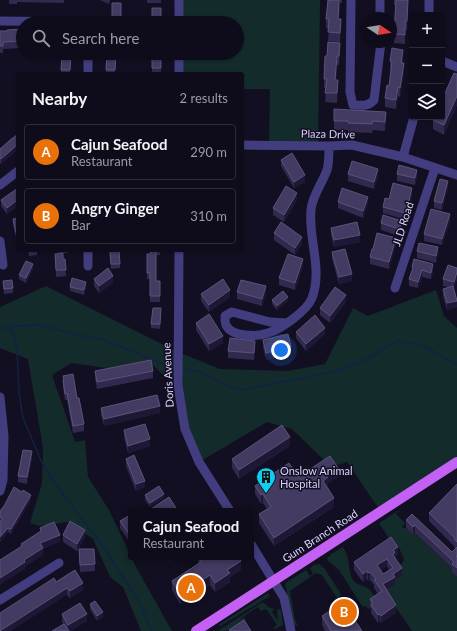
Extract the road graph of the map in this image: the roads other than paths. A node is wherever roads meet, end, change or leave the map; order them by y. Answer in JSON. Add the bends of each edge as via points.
{"nodes":[{"id":1,"x":179,"y":0,"type":"edge"},
{"id":2,"x":351,"y":0,"type":"edge"},
{"id":3,"x":380,"y":0,"type":"edge"},
{"id":4,"x":429,"y":0,"type":"edge"},
{"id":5,"x":380,"y":12,"type":"edge"},
{"id":6,"x":429,"y":12,"type":"edge"},
{"id":7,"x":179,"y":16,"type":"edge"},
{"id":8,"x":0,"y":21,"type":"edge"},
{"id":9,"x":16,"y":21,"type":"edge"},
{"id":10,"x":380,"y":48,"type":"edge"},
{"id":11,"x":88,"y":60,"type":"edge"},
{"id":12,"x":180,"y":60,"type":"edge"},
{"id":13,"x":445,"y":62,"type":"edge"},
{"id":14,"x":457,"y":67,"type":"edge"},
{"id":15,"x":88,"y":72,"type":"edge"},
{"id":16,"x":179,"y":72,"type":"edge"},
{"id":17,"x":413,"y":120,"type":"edge"},
{"id":18,"x":244,"y":145,"type":"edge"},
{"id":19,"x":329,"y":146,"type":"junction"},
{"id":20,"x":403,"y":157,"type":"junction"},
{"id":21,"x":435,"y":168,"type":"junction"},
{"id":22,"x":16,"y":173,"type":"edge"},
{"id":23,"x":457,"y":175,"type":"edge"},
{"id":24,"x":0,"y":185,"type":"edge"},
{"id":25,"x":0,"y":241,"type":"edge"},
{"id":26,"x":88,"y":252,"type":"edge"},
{"id":27,"x":178,"y":252,"type":"edge"},
{"id":28,"x":3,"y":265,"type":"dead end"},
{"id":29,"x":88,"y":266,"type":"dead end"},
{"id":30,"x":395,"y":288,"type":"dead end"},
{"id":31,"x":287,"y":323,"type":"junction"},
{"id":32,"x":0,"y":397,"type":"edge"},
{"id":33,"x":457,"y":462,"type":"edge"},
{"id":34,"x":0,"y":491,"type":"edge"},
{"id":35,"x":228,"y":508,"type":"edge"},
{"id":36,"x":254,"y":549,"type":"edge"},
{"id":37,"x":59,"y":563,"type":"dead end"},
{"id":38,"x":274,"y":580,"type":"junction"},
{"id":39,"x":0,"y":600,"type":"edge"},
{"id":40,"x":196,"y":631,"type":"edge"},
{"id":41,"x":291,"y":631,"type":"edge"}],
"edges":[{"from":1,"to":7,"type":"street"},
{"from":2,"to":10,"type":"street","via":[[350,92],[353,105],[365,106],[374,100]]},
{"from":3,"to":5,"type":"street"},
{"from":4,"to":6,"type":"street"},
{"from":8,"to":9,"type":"street"},
{"from":11,"to":15,"type":"street"},
{"from":12,"to":16,"type":"street"},
{"from":13,"to":14,"type":"street"},
{"from":17,"to":20,"type":"street"},
{"from":18,"to":19,"type":"street","name":"Plaza Drive"},
{"from":19,"to":20,"type":"street","name":"Plaza Drive","via":[[352,145]]},
{"from":19,"to":31,"type":"street","via":[[328,169],[313,199],[311,209],[316,284],[312,300]]},
{"from":20,"to":21,"type":"street","name":"Plaza Drive"},
{"from":21,"to":23,"type":"street","name":"Plaza Drive"},
{"from":21,"to":30,"type":"street","name":"JLD Road"},
{"from":22,"to":24,"type":"street"},
{"from":25,"to":28,"type":"street"},
{"from":26,"to":29,"type":"street"},
{"from":27,"to":35,"type":"street","name":"Doris Avenue","via":[[178,385],[185,429],[199,462]]},
{"from":31,"to":31,"type":"street","via":[[267,334],[238,335],[226,325],[225,316],[238,312],[270,322]]},
{"from":32,"to":34,"type":"street","via":[[4,436],[3,480]]},
{"from":33,"to":38,"type":"main road","name":"Gum Branch Road"},
{"from":36,"to":38,"type":"street"},
{"from":37,"to":39,"type":"street"},
{"from":38,"to":40,"type":"main road","name":"Gum Branch Road"},
{"from":38,"to":41,"type":"street","via":[[284,598]]}]}
